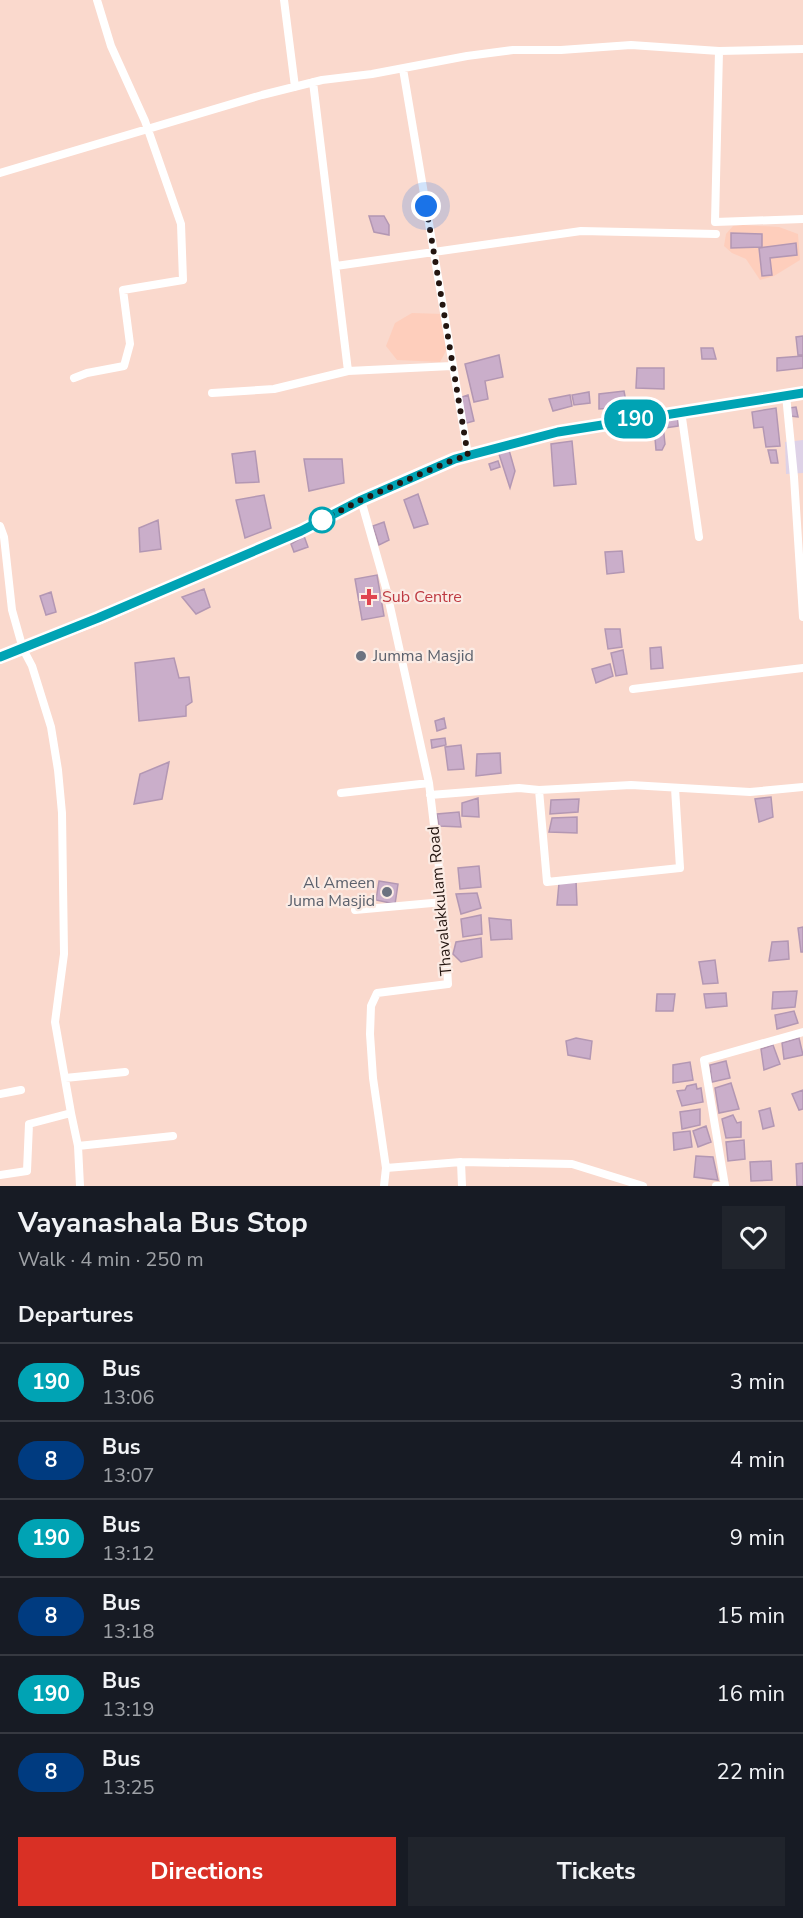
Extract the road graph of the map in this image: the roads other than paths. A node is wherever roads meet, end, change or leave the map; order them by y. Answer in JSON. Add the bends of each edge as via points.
{"nodes":[{"id":1,"x":97,"y":0,"type":"edge"},
{"id":2,"x":284,"y":0,"type":"edge"},
{"id":3,"x":803,"y":49,"type":"edge"},
{"id":4,"x":719,"y":51,"type":"junction"},
{"id":5,"x":403,"y":69,"type":"junction"},
{"id":6,"x":314,"y":82,"type":"junction"},
{"id":7,"x":295,"y":87,"type":"junction"},
{"id":8,"x":148,"y":129,"type":"junction"},
{"id":9,"x":0,"y":173,"type":"edge"},
{"id":10,"x":803,"y":219,"type":"edge"},
{"id":11,"x":716,"y":234,"type":"dead end"},
{"id":12,"x":434,"y":252,"type":"junction"},
{"id":13,"x":336,"y":266,"type":"junction"},
{"id":14,"x":453,"y":366,"type":"junction"},
{"id":15,"x":348,"y":371,"type":"junction"},
{"id":16,"x":74,"y":378,"type":"dead end"},
{"id":17,"x":212,"y":393,"type":"dead end"},
{"id":18,"x":803,"y":393,"type":"edge"},
{"id":19,"x":786,"y":395,"type":"junction"},
{"id":20,"x":681,"y":411,"type":"junction"},
{"id":21,"x":468,"y":456,"type":"junction"},
{"id":22,"x":361,"y":500,"type":"junction"},
{"id":23,"x":0,"y":526,"type":"edge"},
{"id":24,"x":699,"y":537,"type":"dead end"},
{"id":25,"x":803,"y":617,"type":"edge"},
{"id":26,"x":23,"y":649,"type":"junction"},
{"id":27,"x":0,"y":657,"type":"edge"},
{"id":28,"x":803,"y":668,"type":"edge"},
{"id":29,"x":633,"y":689,"type":"dead end"},
{"id":30,"x":429,"y":783,"type":"junction"},
{"id":31,"x":803,"y":787,"type":"edge"},
{"id":32,"x":675,"y":788,"type":"junction"},
{"id":33,"x":539,"y":790,"type":"junction"},
{"id":34,"x":341,"y":793,"type":"dead end"},
{"id":35,"x":429,"y":795,"type":"junction"},
{"id":36,"x":442,"y":902,"type":"junction"},
{"id":37,"x":355,"y":910,"type":"dead end"},
{"id":38,"x":803,"y":1032,"type":"edge"},
{"id":39,"x":125,"y":1072,"type":"dead end"},
{"id":40,"x":65,"y":1078,"type":"junction"},
{"id":41,"x":21,"y":1090,"type":"dead end"},
{"id":42,"x":0,"y":1094,"type":"edge"},
{"id":43,"x":71,"y":1113,"type":"junction"},
{"id":44,"x":174,"y":1137,"type":"dead end"},
{"id":45,"x":78,"y":1146,"type":"junction"},
{"id":46,"x":461,"y":1162,"type":"junction"},
{"id":47,"x":386,"y":1168,"type":"junction"},
{"id":48,"x":0,"y":1174,"type":"edge"},
{"id":49,"x":80,"y":1186,"type":"edge"},
{"id":50,"x":384,"y":1186,"type":"edge"},
{"id":51,"x":462,"y":1186,"type":"edge"},
{"id":52,"x":643,"y":1186,"type":"edge"},
{"id":53,"x":716,"y":1186,"type":"edge"},
{"id":54,"x":725,"y":1186,"type":"edge"}],
"edges":[{"from":1,"to":8,"type":"street","via":[[111,46]]},
{"from":2,"to":7,"type":"street"},
{"from":3,"to":4,"type":"street"},
{"from":4,"to":5,"type":"street","via":[[631,45],[513,50]]},
{"from":4,"to":10,"type":"street","via":[[715,222]]},
{"from":5,"to":6,"type":"street"},
{"from":5,"to":12,"type":"street"},
{"from":6,"to":7,"type":"street"},
{"from":6,"to":13,"type":"street"},
{"from":7,"to":8,"type":"street"},
{"from":8,"to":9,"type":"street"},
{"from":8,"to":16,"type":"street","via":[[181,224],[183,280],[123,290],[130,344],[124,366]]},
{"from":11,"to":12,"type":"street","via":[[581,231]]},
{"from":12,"to":13,"type":"street"},
{"from":12,"to":14,"type":"street"},
{"from":13,"to":15,"type":"street"},
{"from":14,"to":15,"type":"street"},
{"from":14,"to":21,"type":"street"},
{"from":15,"to":17,"type":"street","via":[[274,389]]},
{"from":18,"to":19,"type":"main road"},
{"from":19,"to":20,"type":"main road"},
{"from":19,"to":25,"type":"street"},
{"from":20,"to":21,"type":"main road","via":[[558,432]]},
{"from":20,"to":24,"type":"street"},
{"from":21,"to":22,"type":"main road"},
{"from":22,"to":26,"type":"main road","via":[[301,531]]},
{"from":22,"to":30,"type":"street","name":"Thavalakkulam Road","via":[[386,588]]},
{"from":23,"to":26,"type":"street","via":[[12,610]]},
{"from":26,"to":27,"type":"main road"},
{"from":26,"to":40,"type":"street","via":[[51,727],[58,771],[64,954],[55,1022]]},
{"from":28,"to":29,"type":"street"},
{"from":30,"to":34,"type":"street"},
{"from":30,"to":35,"type":"street","name":"Thavalakkulam Road"},
{"from":31,"to":32,"type":"street","via":[[750,792]]},
{"from":32,"to":33,"type":"street","via":[[631,785]]},
{"from":32,"to":33,"type":"street","via":[[680,868],[547,882]]},
{"from":33,"to":35,"type":"street"},
{"from":35,"to":36,"type":"street","name":"Thavalakkulam Road"},
{"from":36,"to":37,"type":"street"},
{"from":36,"to":47,"type":"street","name":"Thavalakkulam Road","via":[[448,984],[377,993],[371,1006],[373,1078]]},
{"from":38,"to":54,"type":"street","via":[[704,1060]]},
{"from":39,"to":40,"type":"street"},
{"from":40,"to":43,"type":"street"},
{"from":41,"to":42,"type":"street"},
{"from":43,"to":45,"type":"street"},
{"from":43,"to":48,"type":"street","via":[[29,1124],[27,1171]]},
{"from":44,"to":45,"type":"street"},
{"from":45,"to":49,"type":"street"},
{"from":46,"to":47,"type":"street"},
{"from":46,"to":51,"type":"street"},
{"from":46,"to":52,"type":"street","via":[[572,1164]]},
{"from":47,"to":50,"type":"street"},
{"from":53,"to":54,"type":"street"}]}
